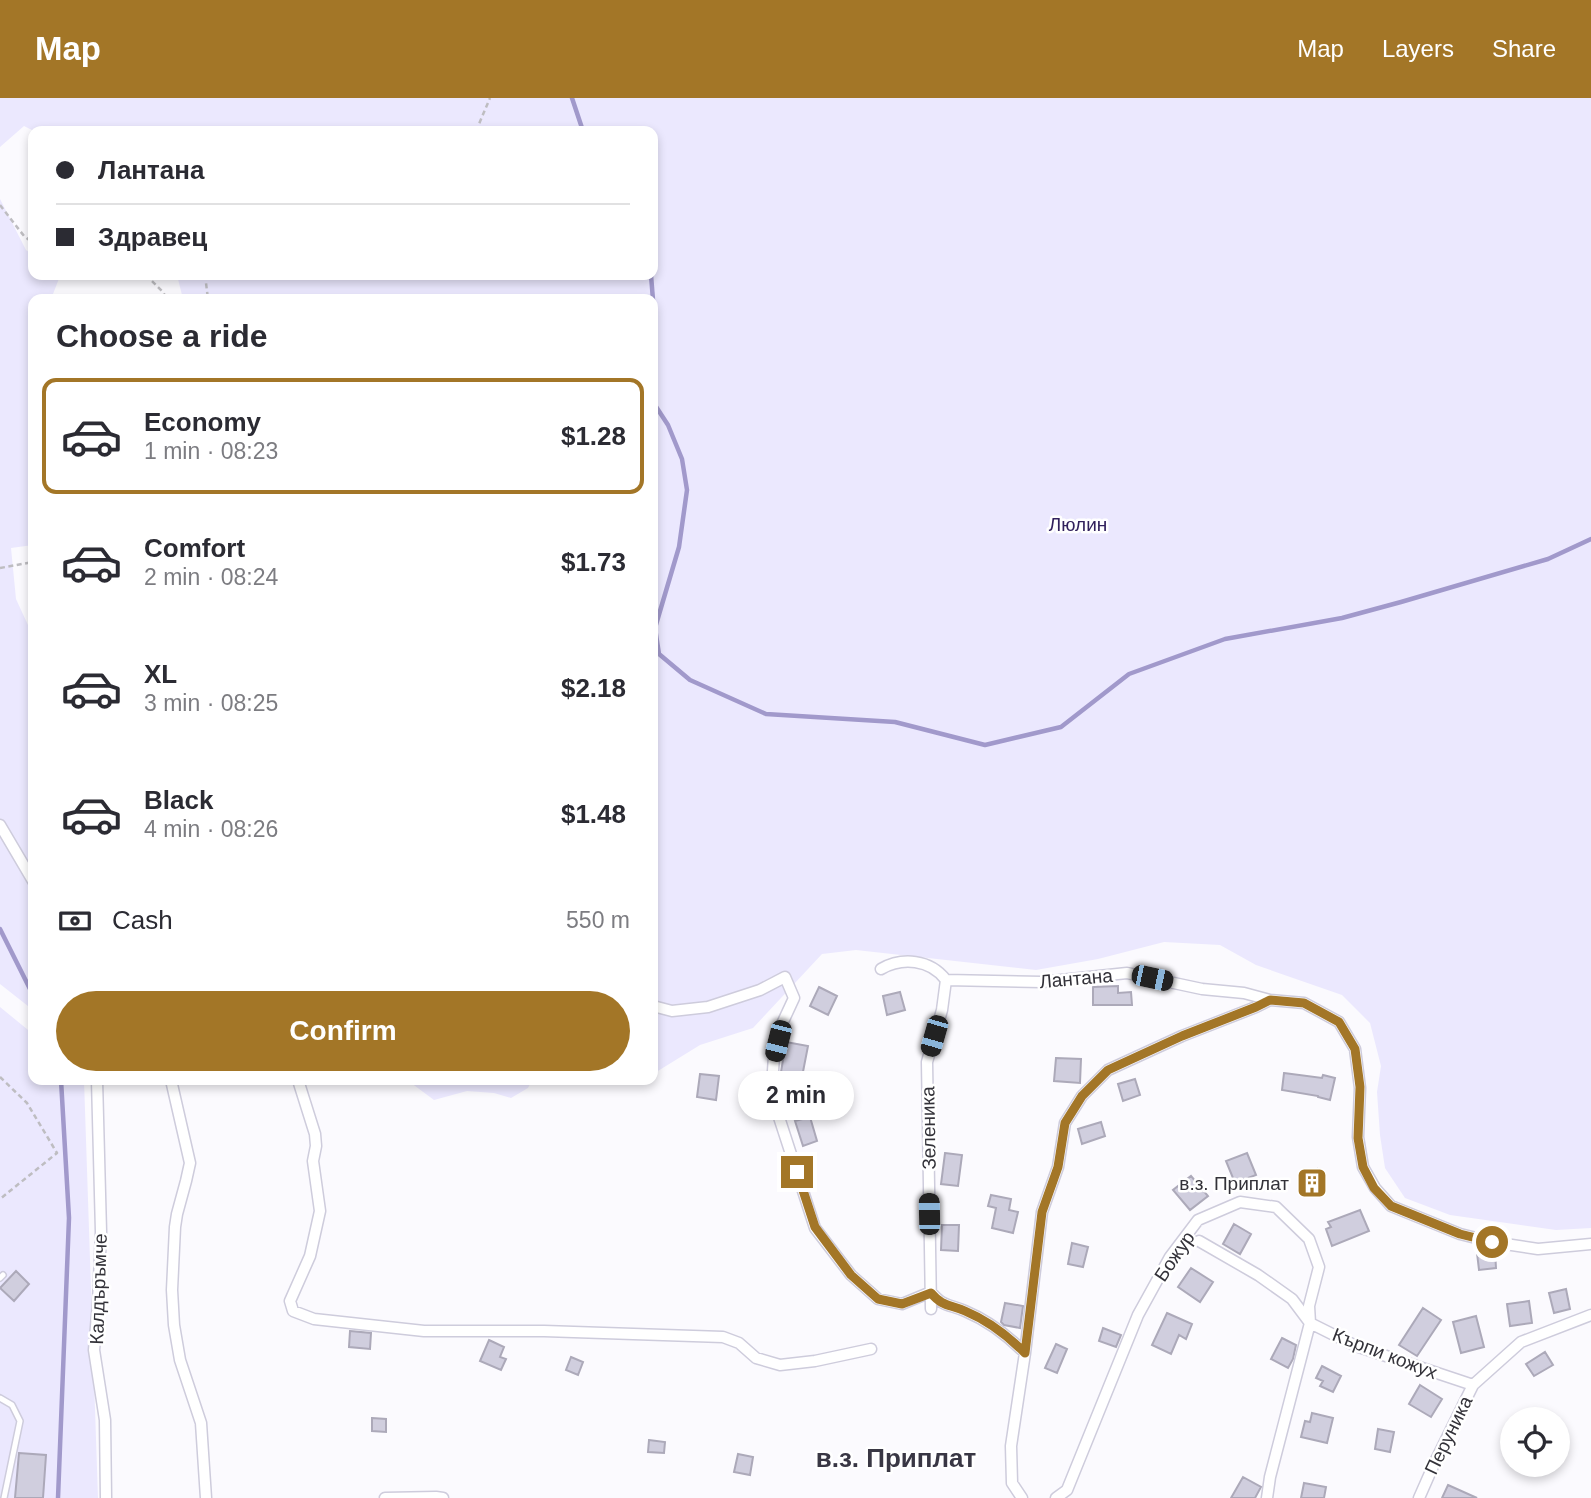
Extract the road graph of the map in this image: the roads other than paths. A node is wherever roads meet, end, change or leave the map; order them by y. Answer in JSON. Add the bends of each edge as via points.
{"nodes":[{"id":1,"x":0,"y":825,"type":"edge"},
{"id":2,"x":28,"y":873,"type":"edge"},
{"id":3,"x":881,"y":969,"type":"dead end"},
{"id":4,"x":946,"y":980,"type":"junction"},
{"id":5,"x":1270,"y":1000,"type":"junction"},
{"id":6,"x":658,"y":1007,"type":"edge"},
{"id":7,"x":97,"y":1085,"type":"edge"},
{"id":8,"x":172,"y":1085,"type":"edge"},
{"id":9,"x":300,"y":1085,"type":"edge"},
{"id":10,"x":1199,"y":1241,"type":"dead end"},
{"id":11,"x":1591,"y":1244,"type":"edge"},
{"id":12,"x":931,"y":1293,"type":"junction"},
{"id":13,"x":931,"y":1309,"type":"dead end"},
{"id":14,"x":1591,"y":1315,"type":"edge"},
{"id":15,"x":1310,"y":1322,"type":"junction"},
{"id":16,"x":871,"y":1349,"type":"dead end"},
{"id":17,"x":1025,"y":1353,"type":"junction"},
{"id":18,"x":1473,"y":1385,"type":"junction"},
{"id":19,"x":0,"y":1398,"type":"edge"},
{"id":20,"x":4,"y":1498,"type":"edge"},
{"id":21,"x":106,"y":1498,"type":"edge"},
{"id":22,"x":206,"y":1498,"type":"edge"},
{"id":23,"x":385,"y":1498,"type":"edge"},
{"id":24,"x":443,"y":1498,"type":"edge"},
{"id":25,"x":1023,"y":1498,"type":"edge"},
{"id":26,"x":1056,"y":1498,"type":"edge"},
{"id":27,"x":1267,"y":1498,"type":"edge"},
{"id":28,"x":1419,"y":1498,"type":"edge"}],
"edges":[{"from":1,"to":2,"type":"street"},
{"from":3,"to":4,"type":"street","via":[[912,961],[940,972]]},
{"from":4,"to":5,"type":"street","name":"Лантана","via":[[1042,982],[1127,973]]},
{"from":4,"to":12,"type":"street","name":"Зеленика","via":[[927,1062]]},
{"from":5,"to":11,"type":"street","name":"Лантана","via":[[1304,1003],[1339,1022],[1355,1049],[1363,1167],[1391,1206],[1492,1242],[1538,1249]]},
{"from":5,"to":17,"type":"street","via":[[1108,1070],[1082,1096],[1065,1123],[1058,1167],[1042,1212]]},
{"from":6,"to":12,"type":"street","via":[[672,1011],[708,1007],[785,977],[794,998],[781,1026],[772,1086],[815,1227],[851,1275],[878,1299],[902,1304]]},
{"from":7,"to":21,"type":"street","name":"Калдъръмче","via":[[101,1232],[94,1350],[105,1420]]},
{"from":8,"to":22,"type":"street","via":[[190,1163],[175,1227],[174,1325],[180,1360],[201,1423]]},
{"from":9,"to":16,"type":"street","via":[[315,1134],[313,1161],[320,1211],[310,1256],[290,1301],[293,1311],[314,1320],[424,1331],[723,1338],[739,1343],[756,1358],[780,1365]]},
{"from":10,"to":15,"type":"street","name":"Кърпи кожух","via":[[1292,1299]]},
{"from":12,"to":13,"type":"street","name":"Зеленика"},
{"from":12,"to":17,"type":"street","via":[[939,1302],[998,1328]]},
{"from":14,"to":18,"type":"street","name":"Перуника","via":[[1521,1342]]},
{"from":15,"to":18,"type":"street","name":"Кърпи кожух","via":[[1356,1346]]},
{"from":15,"to":26,"type":"street","name":"Божур","via":[[1309,1306],[1319,1267],[1309,1239],[1276,1207],[1240,1202],[1198,1220],[1170,1257],[1138,1315],[1067,1490]]},
{"from":15,"to":27,"type":"street","name":"Божур"},
{"from":17,"to":25,"type":"street","via":[[1011,1446],[1012,1483]]},
{"from":18,"to":28,"type":"street","name":"Перуника"},
{"from":19,"to":20,"type":"lane","via":[[12,1405],[20,1421]]},
{"from":23,"to":24,"type":"street"}]}
